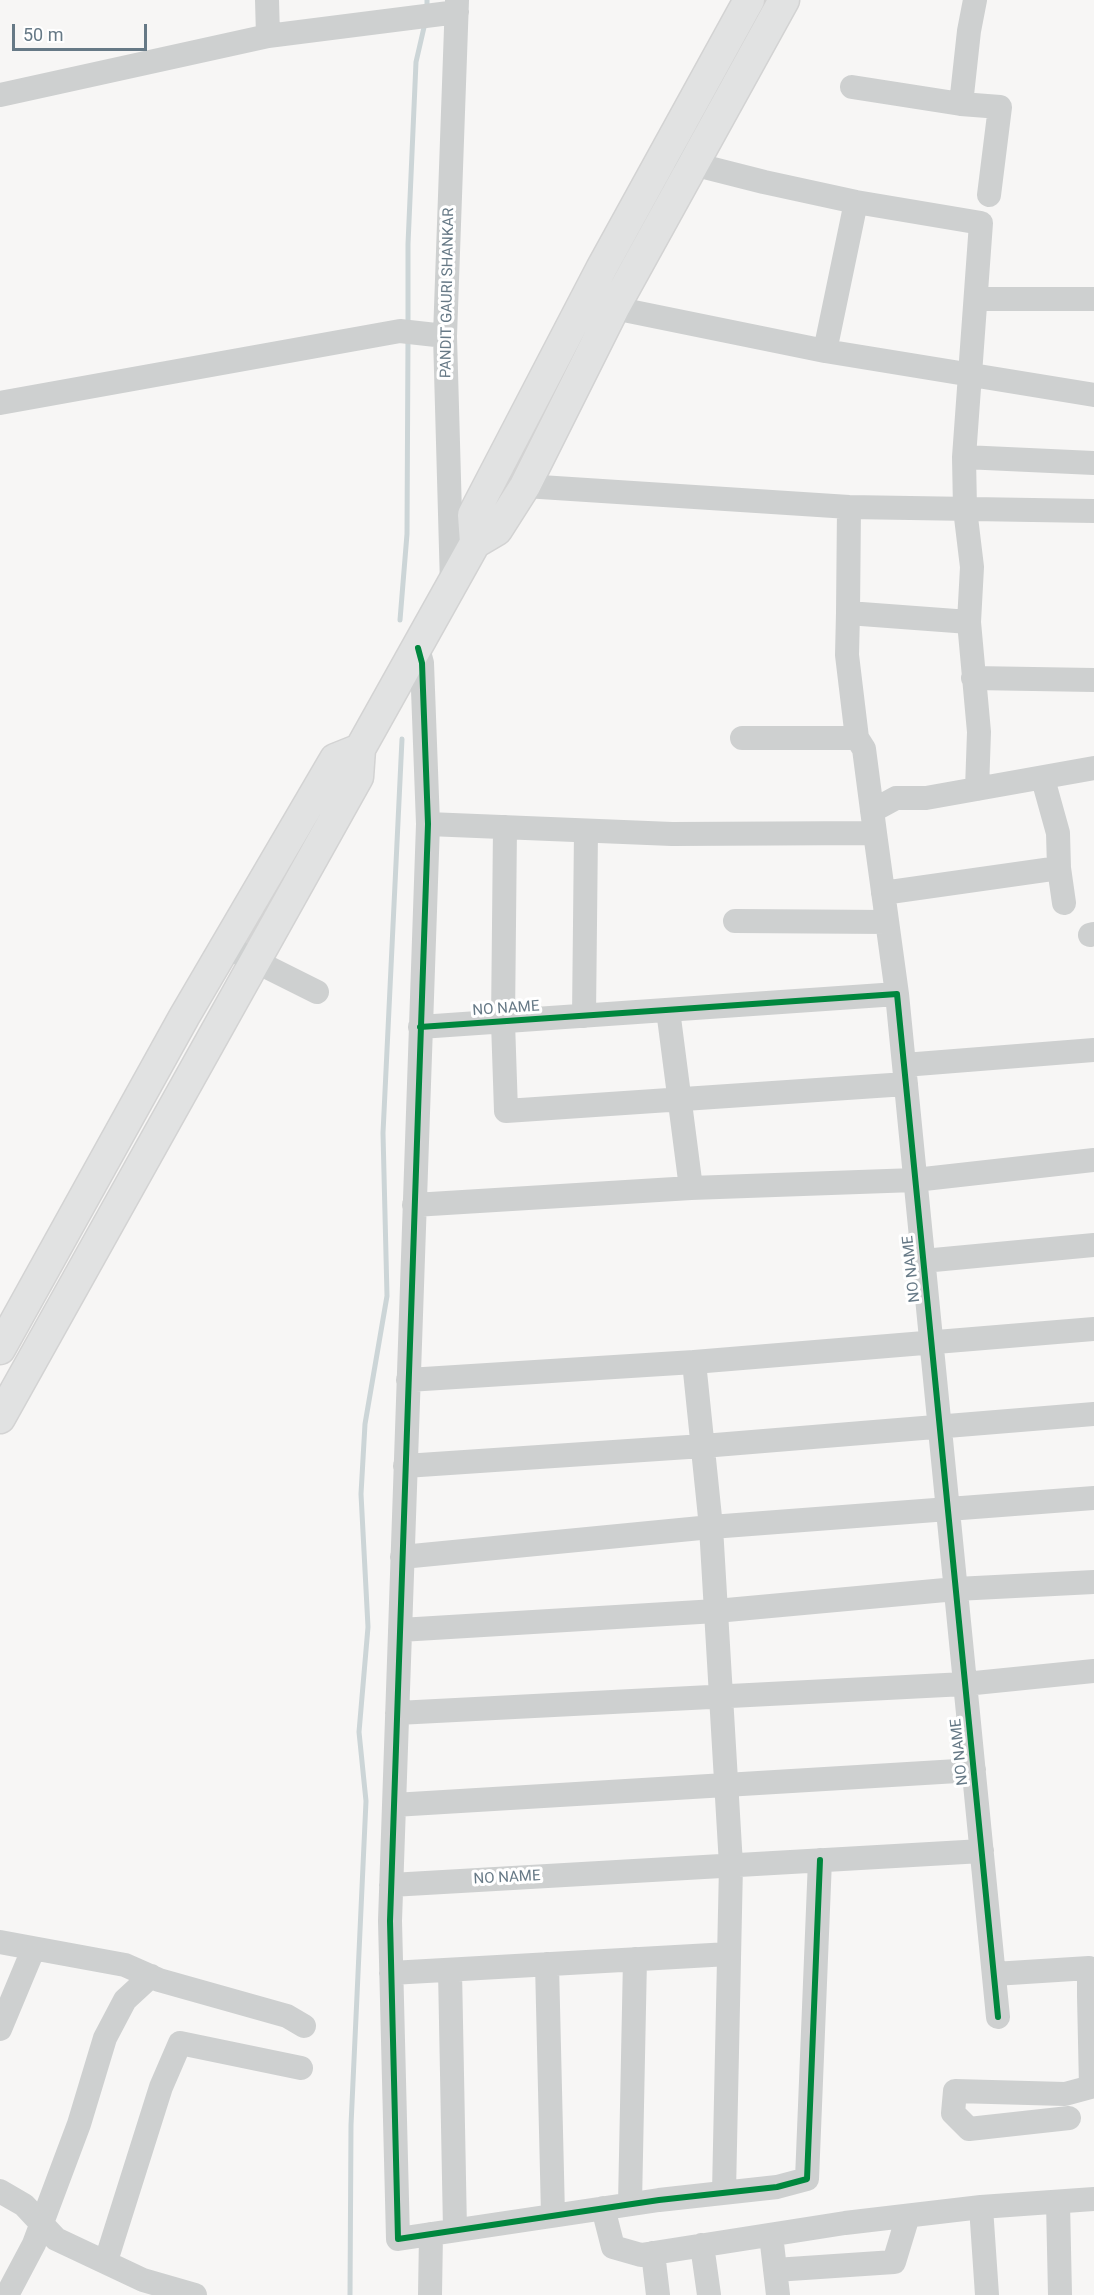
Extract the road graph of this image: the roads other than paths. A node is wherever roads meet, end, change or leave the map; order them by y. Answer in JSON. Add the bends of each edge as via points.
{"nodes":[{"id":1,"x":267,"y":0,"type":"edge"},
{"id":2,"x":749,"y":0,"type":"edge"},
{"id":3,"x":784,"y":0,"type":"edge"},
{"id":4,"x":975,"y":0,"type":"edge"},
{"id":5,"x":457,"y":6,"type":"edge"},
{"id":6,"x":268,"y":36,"type":"junction"},
{"id":7,"x":852,"y":87,"type":"dead end"},
{"id":8,"x":0,"y":94,"type":"edge"},
{"id":9,"x":961,"y":104,"type":"junction"},
{"id":10,"x":666,"y":151,"type":"junction"},
{"id":11,"x":693,"y":164,"type":"junction"},
{"id":12,"x":989,"y":195,"type":"dead end"},
{"id":13,"x":856,"y":202,"type":"junction"},
{"id":14,"x":586,"y":297,"type":"junction"},
{"id":15,"x":976,"y":298,"type":"junction"},
{"id":16,"x":1094,"y":299,"type":"edge"},
{"id":17,"x":614,"y":308,"type":"junction"},
{"id":18,"x":445,"y":336,"type":"junction"},
{"id":19,"x":825,"y":351,"type":"junction"},
{"id":20,"x":969,"y":376,"type":"junction"},
{"id":21,"x":1094,"y":395,"type":"edge"},
{"id":22,"x":0,"y":403,"type":"edge"},
{"id":23,"x":964,"y":457,"type":"junction"},
{"id":24,"x":1094,"y":463,"type":"edge"},
{"id":25,"x":525,"y":486,"type":"junction"},
{"id":26,"x":849,"y":507,"type":"junction"},
{"id":27,"x":965,"y":509,"type":"junction"},
{"id":28,"x":1094,"y":511,"type":"edge"},
{"id":29,"x":475,"y":543,"type":"junction"},
{"id":30,"x":452,"y":585,"type":"junction"},
{"id":31,"x":848,"y":613,"type":"junction"},
{"id":32,"x":969,"y":622,"type":"junction"},
{"id":33,"x":418,"y":648,"type":"junction"},
{"id":34,"x":973,"y":678,"type":"junction"},
{"id":35,"x":1094,"y":680,"type":"edge"},
{"id":36,"x":742,"y":738,"type":"dead end"},
{"id":37,"x":857,"y":738,"type":"junction"},
{"id":38,"x":360,"y":749,"type":"junction"},
{"id":39,"x":1094,"y":768,"type":"edge"},
{"id":40,"x":1043,"y":779,"type":"junction"},
{"id":41,"x":977,"y":789,"type":"junction"},
{"id":42,"x":874,"y":822,"type":"junction"},
{"id":43,"x":428,"y":824,"type":"junction"},
{"id":44,"x":505,"y":827,"type":"junction"},
{"id":45,"x":585,"y":831,"type":"junction"},
{"id":46,"x":1059,"y":868,"type":"junction"},
{"id":47,"x":883,"y":893,"type":"junction"},
{"id":48,"x":1064,"y":903,"type":"dead end"},
{"id":49,"x":735,"y":921,"type":"dead end"},
{"id":50,"x":887,"y":922,"type":"junction"},
{"id":51,"x":225,"y":946,"type":"junction"},
{"id":52,"x":255,"y":961,"type":"junction"},
{"id":53,"x":317,"y":992,"type":"dead end"},
{"id":54,"x":897,"y":994,"type":"junction"},
{"id":55,"x":668,"y":1010,"type":"junction"},
{"id":56,"x":584,"y":1016,"type":"junction"},
{"id":57,"x":502,"y":1022,"type":"junction"},
{"id":58,"x":420,"y":1027,"type":"junction"},
{"id":59,"x":1094,"y":1050,"type":"edge"},
{"id":60,"x":905,"y":1074,"type":"junction"},
{"id":61,"x":679,"y":1097,"type":"junction"},
{"id":62,"x":1094,"y":1160,"type":"edge"},
{"id":63,"x":915,"y":1180,"type":"junction"},
{"id":64,"x":691,"y":1188,"type":"junction"},
{"id":65,"x":414,"y":1205,"type":"junction"},
{"id":66,"x":64,"y":1233,"type":"junction"},
{"id":67,"x":1094,"y":1245,"type":"edge"},
{"id":68,"x":93,"y":1251,"type":"junction"},
{"id":69,"x":924,"y":1261,"type":"junction"},
{"id":70,"x":1094,"y":1329,"type":"edge"},
{"id":71,"x":932,"y":1342,"type":"junction"},
{"id":72,"x":0,"y":1348,"type":"edge"},
{"id":73,"x":694,"y":1362,"type":"junction"},
{"id":74,"x":408,"y":1380,"type":"junction"},
{"id":75,"x":4,"y":1403,"type":"edge"},
{"id":76,"x":1094,"y":1414,"type":"edge"},
{"id":77,"x":940,"y":1425,"type":"junction"},
{"id":78,"x":703,"y":1446,"type":"junction"},
{"id":79,"x":405,"y":1466,"type":"junction"},
{"id":80,"x":1094,"y":1498,"type":"edge"},
{"id":81,"x":948,"y":1508,"type":"junction"},
{"id":82,"x":711,"y":1527,"type":"junction"},
{"id":83,"x":402,"y":1557,"type":"junction"},
{"id":84,"x":1094,"y":1582,"type":"edge"},
{"id":85,"x":956,"y":1589,"type":"junction"},
{"id":86,"x":716,"y":1611,"type":"junction"},
{"id":87,"x":400,"y":1630,"type":"junction"},
{"id":88,"x":1094,"y":1671,"type":"edge"},
{"id":89,"x":965,"y":1684,"type":"junction"},
{"id":90,"x":721,"y":1696,"type":"junction"},
{"id":91,"x":397,"y":1713,"type":"junction"},
{"id":92,"x":974,"y":1770,"type":"junction"},
{"id":93,"x":726,"y":1785,"type":"junction"},
{"id":94,"x":394,"y":1805,"type":"junction"},
{"id":95,"x":982,"y":1851,"type":"junction"},
{"id":96,"x":820,"y":1860,"type":"junction"},
{"id":97,"x":730,"y":1865,"type":"junction"},
{"id":98,"x":391,"y":1885,"type":"junction"},
{"id":99,"x":0,"y":1942,"type":"edge"},
{"id":100,"x":33,"y":1950,"type":"junction"},
{"id":101,"x":729,"y":1954,"type":"junction"},
{"id":102,"x":635,"y":1959,"type":"junction"},
{"id":103,"x":547,"y":1964,"type":"junction"},
{"id":104,"x":450,"y":1970,"type":"junction"},
{"id":105,"x":391,"y":1973,"type":"junction"},
{"id":106,"x":994,"y":1974,"type":"junction"},
{"id":107,"x":151,"y":1976,"type":"junction"},
{"id":108,"x":1092,"y":1996,"type":"edge"},
{"id":109,"x":998,"y":2017,"type":"dead end"},
{"id":110,"x":304,"y":2026,"type":"dead end"},
{"id":111,"x":0,"y":2029,"type":"edge"},
{"id":112,"x":301,"y":2068,"type":"dead end"},
{"id":113,"x":1069,"y":2118,"type":"dead end"},
{"id":114,"x":0,"y":2191,"type":"edge"},
{"id":115,"x":724,"y":2192,"type":"junction"},
{"id":116,"x":1094,"y":2199,"type":"edge"},
{"id":117,"x":1058,"y":2202,"type":"junction"},
{"id":118,"x":630,"y":2204,"type":"junction"},
{"id":119,"x":981,"y":2207,"type":"junction"},
{"id":120,"x":603,"y":2208,"type":"junction"},
{"id":121,"x":553,"y":2216,"type":"junction"},
{"id":122,"x":908,"y":2216,"type":"junction"},
{"id":123,"x":41,"y":2222,"type":"junction"},
{"id":124,"x":455,"y":2230,"type":"junction"},
{"id":125,"x":431,"y":2234,"type":"junction"},
{"id":126,"x":771,"y":2235,"type":"junction"},
{"id":127,"x":702,"y":2246,"type":"junction"},
{"id":128,"x":653,"y":2253,"type":"junction"},
{"id":129,"x":106,"y":2261,"type":"junction"},
{"id":130,"x":775,"y":2270,"type":"junction"},
{"id":131,"x":140,"y":2287,"type":"edge"},
{"id":132,"x":7,"y":2295,"type":"edge"},
{"id":133,"x":195,"y":2295,"type":"edge"},
{"id":134,"x":430,"y":2295,"type":"edge"},
{"id":135,"x":658,"y":2295,"type":"edge"},
{"id":136,"x":710,"y":2295,"type":"edge"},
{"id":137,"x":778,"y":2295,"type":"edge"},
{"id":138,"x":987,"y":2295,"type":"edge"},
{"id":139,"x":1060,"y":2295,"type":"edge"}],
"edges":[{"from":1,"to":6,"type":"street"},
{"from":2,"to":10,"type":"main road"},
{"from":3,"to":11,"type":"main road"},
{"from":4,"to":9,"type":"street"},
{"from":5,"to":6,"type":"street"},
{"from":5,"to":18,"type":"street","name":"PANDIT GAURI SHANKAR"},
{"from":6,"to":8,"type":"street"},
{"from":7,"to":9,"type":"street"},
{"from":9,"to":12,"type":"street","via":[[1000,107]]},
{"from":10,"to":11,"type":"street"},
{"from":10,"to":14,"type":"main road"},
{"from":11,"to":13,"type":"street"},
{"from":11,"to":17,"type":"main road"},
{"from":13,"to":15,"type":"street","via":[[981,223]]},
{"from":13,"to":19,"type":"street"},
{"from":14,"to":17,"type":"street"},
{"from":14,"to":29,"type":"main road","via":[[473,515]]},
{"from":15,"to":16,"type":"street"},
{"from":15,"to":20,"type":"street"},
{"from":17,"to":19,"type":"street"},
{"from":17,"to":25,"type":"main road"},
{"from":18,"to":22,"type":"street","via":[[400,331]]},
{"from":18,"to":30,"type":"street","name":"PANDIT GAURI SHANKAR"},
{"from":19,"to":20,"type":"street"},
{"from":20,"to":21,"type":"street"},
{"from":20,"to":23,"type":"street"},
{"from":23,"to":24,"type":"street"},
{"from":23,"to":27,"type":"street"},
{"from":25,"to":26,"type":"street"},
{"from":25,"to":29,"type":"main road","via":[[497,531]]},
{"from":26,"to":27,"type":"street"},
{"from":26,"to":31,"type":"street"},
{"from":27,"to":28,"type":"street"},
{"from":27,"to":32,"type":"street","via":[[972,567]]},
{"from":29,"to":30,"type":"main road"},
{"from":30,"to":33,"type":"main road"},
{"from":31,"to":32,"type":"street"},
{"from":31,"to":37,"type":"street","via":[[847,655]]},
{"from":32,"to":34,"type":"street"},
{"from":33,"to":38,"type":"main road"},
{"from":33,"to":43,"type":"street","via":[[422,663]]},
{"from":34,"to":35,"type":"street"},
{"from":34,"to":41,"type":"street","via":[[979,732]]},
{"from":36,"to":37,"type":"street"},
{"from":37,"to":42,"type":"street","via":[[864,749]]},
{"from":38,"to":51,"type":"main road","via":[[335,759]]},
{"from":38,"to":52,"type":"main road","via":[[358,777]]},
{"from":39,"to":40,"type":"street"},
{"from":40,"to":41,"type":"street"},
{"from":40,"to":46,"type":"street","via":[[1058,833]]},
{"from":41,"to":42,"type":"street","via":[[926,798],[896,798]]},
{"from":42,"to":45,"type":"street","via":[[672,834]]},
{"from":42,"to":47,"type":"street"},
{"from":43,"to":44,"type":"street"},
{"from":43,"to":58,"type":"street"},
{"from":44,"to":45,"type":"street"},
{"from":44,"to":57,"type":"street"},
{"from":45,"to":56,"type":"street"},
{"from":46,"to":47,"type":"street"},
{"from":46,"to":48,"type":"street"},
{"from":47,"to":50,"type":"street"},
{"from":49,"to":50,"type":"street"},
{"from":50,"to":54,"type":"street"},
{"from":51,"to":52,"type":"street"},
{"from":51,"to":66,"type":"main road"},
{"from":52,"to":53,"type":"street"},
{"from":52,"to":68,"type":"main road"},
{"from":54,"to":55,"type":"street","name":"NO NAME"},
{"from":54,"to":60,"type":"street","name":"NO NAME"},
{"from":55,"to":56,"type":"street","name":"NO NAME"},
{"from":55,"to":61,"type":"street"},
{"from":56,"to":57,"type":"street","name":"NO NAME"},
{"from":57,"to":58,"type":"street","name":"NO NAME"},
{"from":57,"to":61,"type":"street","via":[[506,1111]]},
{"from":58,"to":65,"type":"street"},
{"from":59,"to":60,"type":"street"},
{"from":60,"to":61,"type":"street"},
{"from":60,"to":63,"type":"street","name":"NO NAME"},
{"from":61,"to":64,"type":"street"},
{"from":62,"to":63,"type":"street"},
{"from":63,"to":64,"type":"street"},
{"from":63,"to":69,"type":"street","name":"NO NAME"},
{"from":64,"to":65,"type":"street"},
{"from":65,"to":74,"type":"street"},
{"from":66,"to":68,"type":"main road"},
{"from":66,"to":72,"type":"main road"},
{"from":67,"to":69,"type":"street"},
{"from":68,"to":75,"type":"main road"},
{"from":69,"to":71,"type":"street","name":"NO NAME"},
{"from":70,"to":71,"type":"street"},
{"from":71,"to":73,"type":"street"},
{"from":71,"to":77,"type":"street","name":"NO NAME"},
{"from":73,"to":74,"type":"street"},
{"from":73,"to":78,"type":"street"},
{"from":74,"to":79,"type":"street"},
{"from":76,"to":77,"type":"street"},
{"from":77,"to":78,"type":"street"},
{"from":77,"to":81,"type":"street","name":"NO NAME"},
{"from":78,"to":79,"type":"street"},
{"from":78,"to":82,"type":"street"},
{"from":79,"to":83,"type":"street"},
{"from":80,"to":81,"type":"street"},
{"from":81,"to":82,"type":"street"},
{"from":81,"to":85,"type":"street","name":"NO NAME"},
{"from":82,"to":83,"type":"street"},
{"from":82,"to":86,"type":"street"},
{"from":83,"to":87,"type":"street"},
{"from":84,"to":85,"type":"street"},
{"from":85,"to":86,"type":"street"},
{"from":85,"to":89,"type":"street","name":"NO NAME"},
{"from":86,"to":87,"type":"street"},
{"from":86,"to":90,"type":"street"},
{"from":87,"to":91,"type":"street"},
{"from":88,"to":89,"type":"street"},
{"from":89,"to":90,"type":"street"},
{"from":89,"to":92,"type":"street","name":"NO NAME"},
{"from":90,"to":91,"type":"street"},
{"from":90,"to":93,"type":"street"},
{"from":91,"to":94,"type":"street"},
{"from":92,"to":93,"type":"street","name":"NO NAME"},
{"from":92,"to":95,"type":"street","name":"NO NAME"},
{"from":93,"to":94,"type":"street","name":"NO NAME"},
{"from":93,"to":97,"type":"street"},
{"from":94,"to":98,"type":"street"},
{"from":95,"to":96,"type":"street","name":"NO NAME"},
{"from":95,"to":106,"type":"street","name":"NO NAME"},
{"from":96,"to":97,"type":"street","name":"NO NAME"},
{"from":96,"to":115,"type":"street","via":[[807,2179],[777,2187]]},
{"from":97,"to":98,"type":"street","name":"NO NAME"},
{"from":97,"to":101,"type":"street"},
{"from":98,"to":105,"type":"street"},
{"from":99,"to":100,"type":"street"},
{"from":100,"to":107,"type":"street","via":[[125,1965]]},
{"from":100,"to":111,"type":"street"},
{"from":101,"to":102,"type":"street"},
{"from":101,"to":115,"type":"street"},
{"from":102,"to":103,"type":"street"},
{"from":102,"to":118,"type":"street"},
{"from":103,"to":104,"type":"street"},
{"from":103,"to":121,"type":"street"},
{"from":104,"to":105,"type":"street"},
{"from":104,"to":124,"type":"street"},
{"from":105,"to":125,"type":"street","via":[[398,2239]]},
{"from":106,"to":108,"type":"street","via":[[1089,1968]]},
{"from":106,"to":109,"type":"street","name":"NO NAME"},
{"from":107,"to":110,"type":"street","via":[[287,2016]]},
{"from":107,"to":123,"type":"street","via":[[125,2000],[105,2038],[79,2124]]},
{"from":108,"to":113,"type":"street","via":[[1091,2087],[1065,2094],[955,2091],[953,2113],[969,2129]]},
{"from":112,"to":129,"type":"street","via":[[180,2043],[160,2087]]},
{"from":114,"to":123,"type":"street","via":[[24,2205]]},
{"from":115,"to":118,"type":"street"},
{"from":116,"to":117,"type":"street"},
{"from":117,"to":119,"type":"street"},
{"from":117,"to":139,"type":"street"},
{"from":118,"to":120,"type":"street"},
{"from":119,"to":122,"type":"street"},
{"from":119,"to":138,"type":"street"},
{"from":120,"to":121,"type":"street"},
{"from":120,"to":128,"type":"street","via":[[614,2247],[641,2255]]},
{"from":121,"to":124,"type":"street"},
{"from":122,"to":126,"type":"street"},
{"from":122,"to":130,"type":"street","via":[[894,2262]]},
{"from":123,"to":129,"type":"street","via":[[56,2239]]},
{"from":123,"to":132,"type":"street"},
{"from":124,"to":125,"type":"street"},
{"from":125,"to":134,"type":"street"},
{"from":126,"to":127,"type":"street"},
{"from":126,"to":130,"type":"street"},
{"from":127,"to":128,"type":"street"},
{"from":127,"to":136,"type":"street"},
{"from":128,"to":135,"type":"street"},
{"from":129,"to":131,"type":"street"},
{"from":130,"to":137,"type":"street"},
{"from":131,"to":133,"type":"street"}]}
